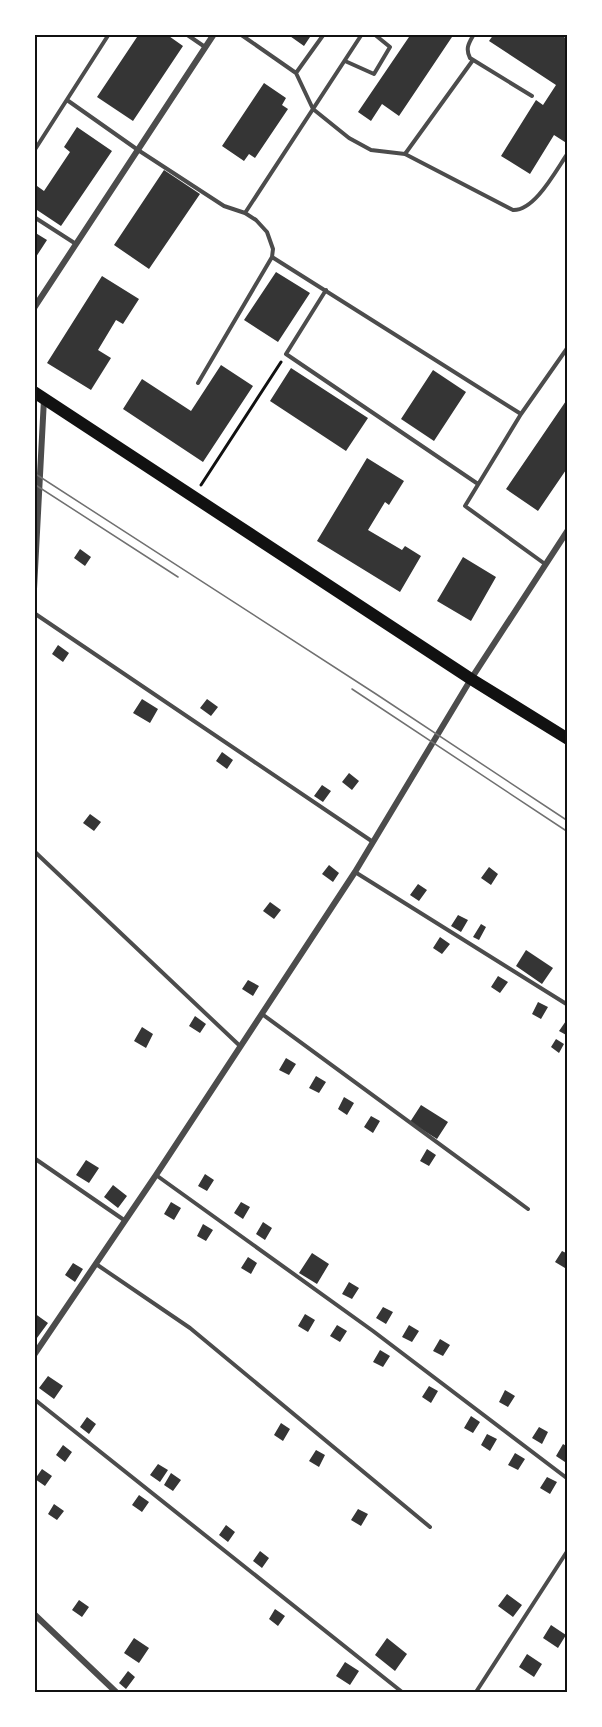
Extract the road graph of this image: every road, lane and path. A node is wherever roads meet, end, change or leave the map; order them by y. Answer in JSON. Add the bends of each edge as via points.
{"nodes":[{"id":1,"x":109,"y":34,"type":"edge"},
{"id":2,"x":186,"y":34,"type":"edge"},
{"id":3,"x":214,"y":34,"type":"edge"},
{"id":4,"x":240,"y":34,"type":"edge"},
{"id":5,"x":324,"y":34,"type":"edge"},
{"id":6,"x":362,"y":34,"type":"edge"},
{"id":7,"x":375,"y":34,"type":"edge"},
{"id":8,"x":474,"y":34,"type":"edge"},
{"id":9,"x":206,"y":48,"type":"junction"},
{"id":10,"x":472,"y":60,"type":"junction"},
{"id":11,"x":345,"y":61,"type":"junction"},
{"id":12,"x":296,"y":73,"type":"junction"},
{"id":13,"x":532,"y":96,"type":"dead end"},
{"id":14,"x":67,"y":100,"type":"junction"},
{"id":15,"x":313,"y":109,"type":"junction"},
{"id":16,"x":138,"y":150,"type":"junction"},
{"id":17,"x":34,"y":151,"type":"edge"},
{"id":18,"x":567,"y":153,"type":"edge"},
{"id":19,"x":405,"y":154,"type":"junction"},
{"id":20,"x":245,"y":213,"type":"junction"},
{"id":21,"x":34,"y":217,"type":"edge"},
{"id":22,"x":76,"y":244,"type":"junction"},
{"id":23,"x":272,"y":257,"type":"junction"},
{"id":24,"x":326,"y":290,"type":"junction"},
{"id":25,"x":34,"y":308,"type":"edge"},
{"id":26,"x":567,"y":347,"type":"edge"},
{"id":27,"x":286,"y":354,"type":"junction"},
{"id":28,"x":198,"y":383,"type":"dead end"},
{"id":29,"x":39,"y":395,"type":"edge"},
{"id":30,"x":521,"y":414,"type":"junction"},
{"id":31,"x":478,"y":484,"type":"junction"},
{"id":32,"x":194,"y":496,"type":"junction"},
{"id":33,"x":567,"y":530,"type":"edge"},
{"id":34,"x":545,"y":564,"type":"junction"},
{"id":35,"x":34,"y":589,"type":"edge"},
{"id":36,"x":34,"y":613,"type":"edge"},
{"id":37,"x":471,"y":678,"type":"junction"},
{"id":38,"x":567,"y":739,"type":"edge"},
{"id":39,"x":373,"y":842,"type":"junction"},
{"id":40,"x":34,"y":851,"type":"edge"},
{"id":41,"x":355,"y":872,"type":"junction"},
{"id":42,"x":567,"y":1005,"type":"edge"},
{"id":43,"x":262,"y":1014,"type":"junction"},
{"id":44,"x":240,"y":1046,"type":"junction"},
{"id":45,"x":34,"y":1158,"type":"edge"},
{"id":46,"x":156,"y":1175,"type":"junction"},
{"id":47,"x":528,"y":1209,"type":"dead end"},
{"id":48,"x":124,"y":1220,"type":"junction"},
{"id":49,"x":96,"y":1264,"type":"junction"},
{"id":50,"x":34,"y":1355,"type":"edge"},
{"id":51,"x":34,"y":1399,"type":"edge"},
{"id":52,"x":567,"y":1479,"type":"edge"},
{"id":53,"x":430,"y":1527,"type":"dead end"},
{"id":54,"x":567,"y":1550,"type":"edge"},
{"id":55,"x":34,"y":1614,"type":"edge"},
{"id":56,"x":116,"y":1692,"type":"edge"},
{"id":57,"x":402,"y":1692,"type":"edge"},
{"id":58,"x":476,"y":1692,"type":"edge"}],
"edges":[{"from":1,"to":14,"type":"lane"},
{"from":2,"to":9,"type":"lane"},
{"from":3,"to":9,"type":"street"},
{"from":4,"to":12,"type":"lane"},
{"from":5,"to":12,"type":"lane"},
{"from":6,"to":11,"type":"lane"},
{"from":7,"to":11,"type":"lane","via":[[390,47],[374,74]]},
{"from":8,"to":10,"type":"lane","via":[[467,46]]},
{"from":9,"to":16,"type":"street"},
{"from":10,"to":13,"type":"lane"},
{"from":10,"to":19,"type":"lane"},
{"from":11,"to":15,"type":"lane"},
{"from":12,"to":15,"type":"lane"},
{"from":14,"to":16,"type":"lane"},
{"from":14,"to":17,"type":"lane"},
{"from":15,"to":19,"type":"lane","via":[[371,150]]},
{"from":15,"to":20,"type":"lane"},
{"from":16,"to":20,"type":"lane","via":[[224,206]]},
{"from":16,"to":22,"type":"street"},
{"from":18,"to":19,"type":"lane","via":[[537,198],[518,210]]},
{"from":20,"to":23,"type":"lane","via":[[267,232]]},
{"from":21,"to":22,"type":"lane"},
{"from":22,"to":25,"type":"street"},
{"from":23,"to":24,"type":"lane"},
{"from":23,"to":28,"type":"lane"},
{"from":24,"to":27,"type":"lane"},
{"from":24,"to":30,"type":"lane"},
{"from":26,"to":30,"type":"lane"},
{"from":27,"to":31,"type":"lane"},
{"from":27,"to":32,"type":"path"},
{"from":29,"to":32,"type":"main road"},
{"from":29,"to":35,"type":"street"},
{"from":30,"to":31,"type":"lane"},
{"from":31,"to":34,"type":"lane","via":[[465,506]]},
{"from":32,"to":37,"type":"main road"},
{"from":33,"to":34,"type":"street"},
{"from":34,"to":37,"type":"street"},
{"from":36,"to":39,"type":"lane"},
{"from":37,"to":38,"type":"main road"},
{"from":37,"to":39,"type":"street"},
{"from":39,"to":41,"type":"street"},
{"from":40,"to":44,"type":"lane"},
{"from":41,"to":42,"type":"lane"},
{"from":41,"to":43,"type":"street"},
{"from":43,"to":44,"type":"street"},
{"from":43,"to":47,"type":"lane"},
{"from":44,"to":46,"type":"street"},
{"from":45,"to":48,"type":"lane"},
{"from":46,"to":48,"type":"street"},
{"from":46,"to":52,"type":"lane","via":[[373,1331]]},
{"from":48,"to":49,"type":"street"},
{"from":49,"to":50,"type":"street"},
{"from":49,"to":53,"type":"lane","via":[[190,1328]]},
{"from":51,"to":57,"type":"lane"},
{"from":54,"to":58,"type":"lane"},
{"from":55,"to":56,"type":"street"}]}
